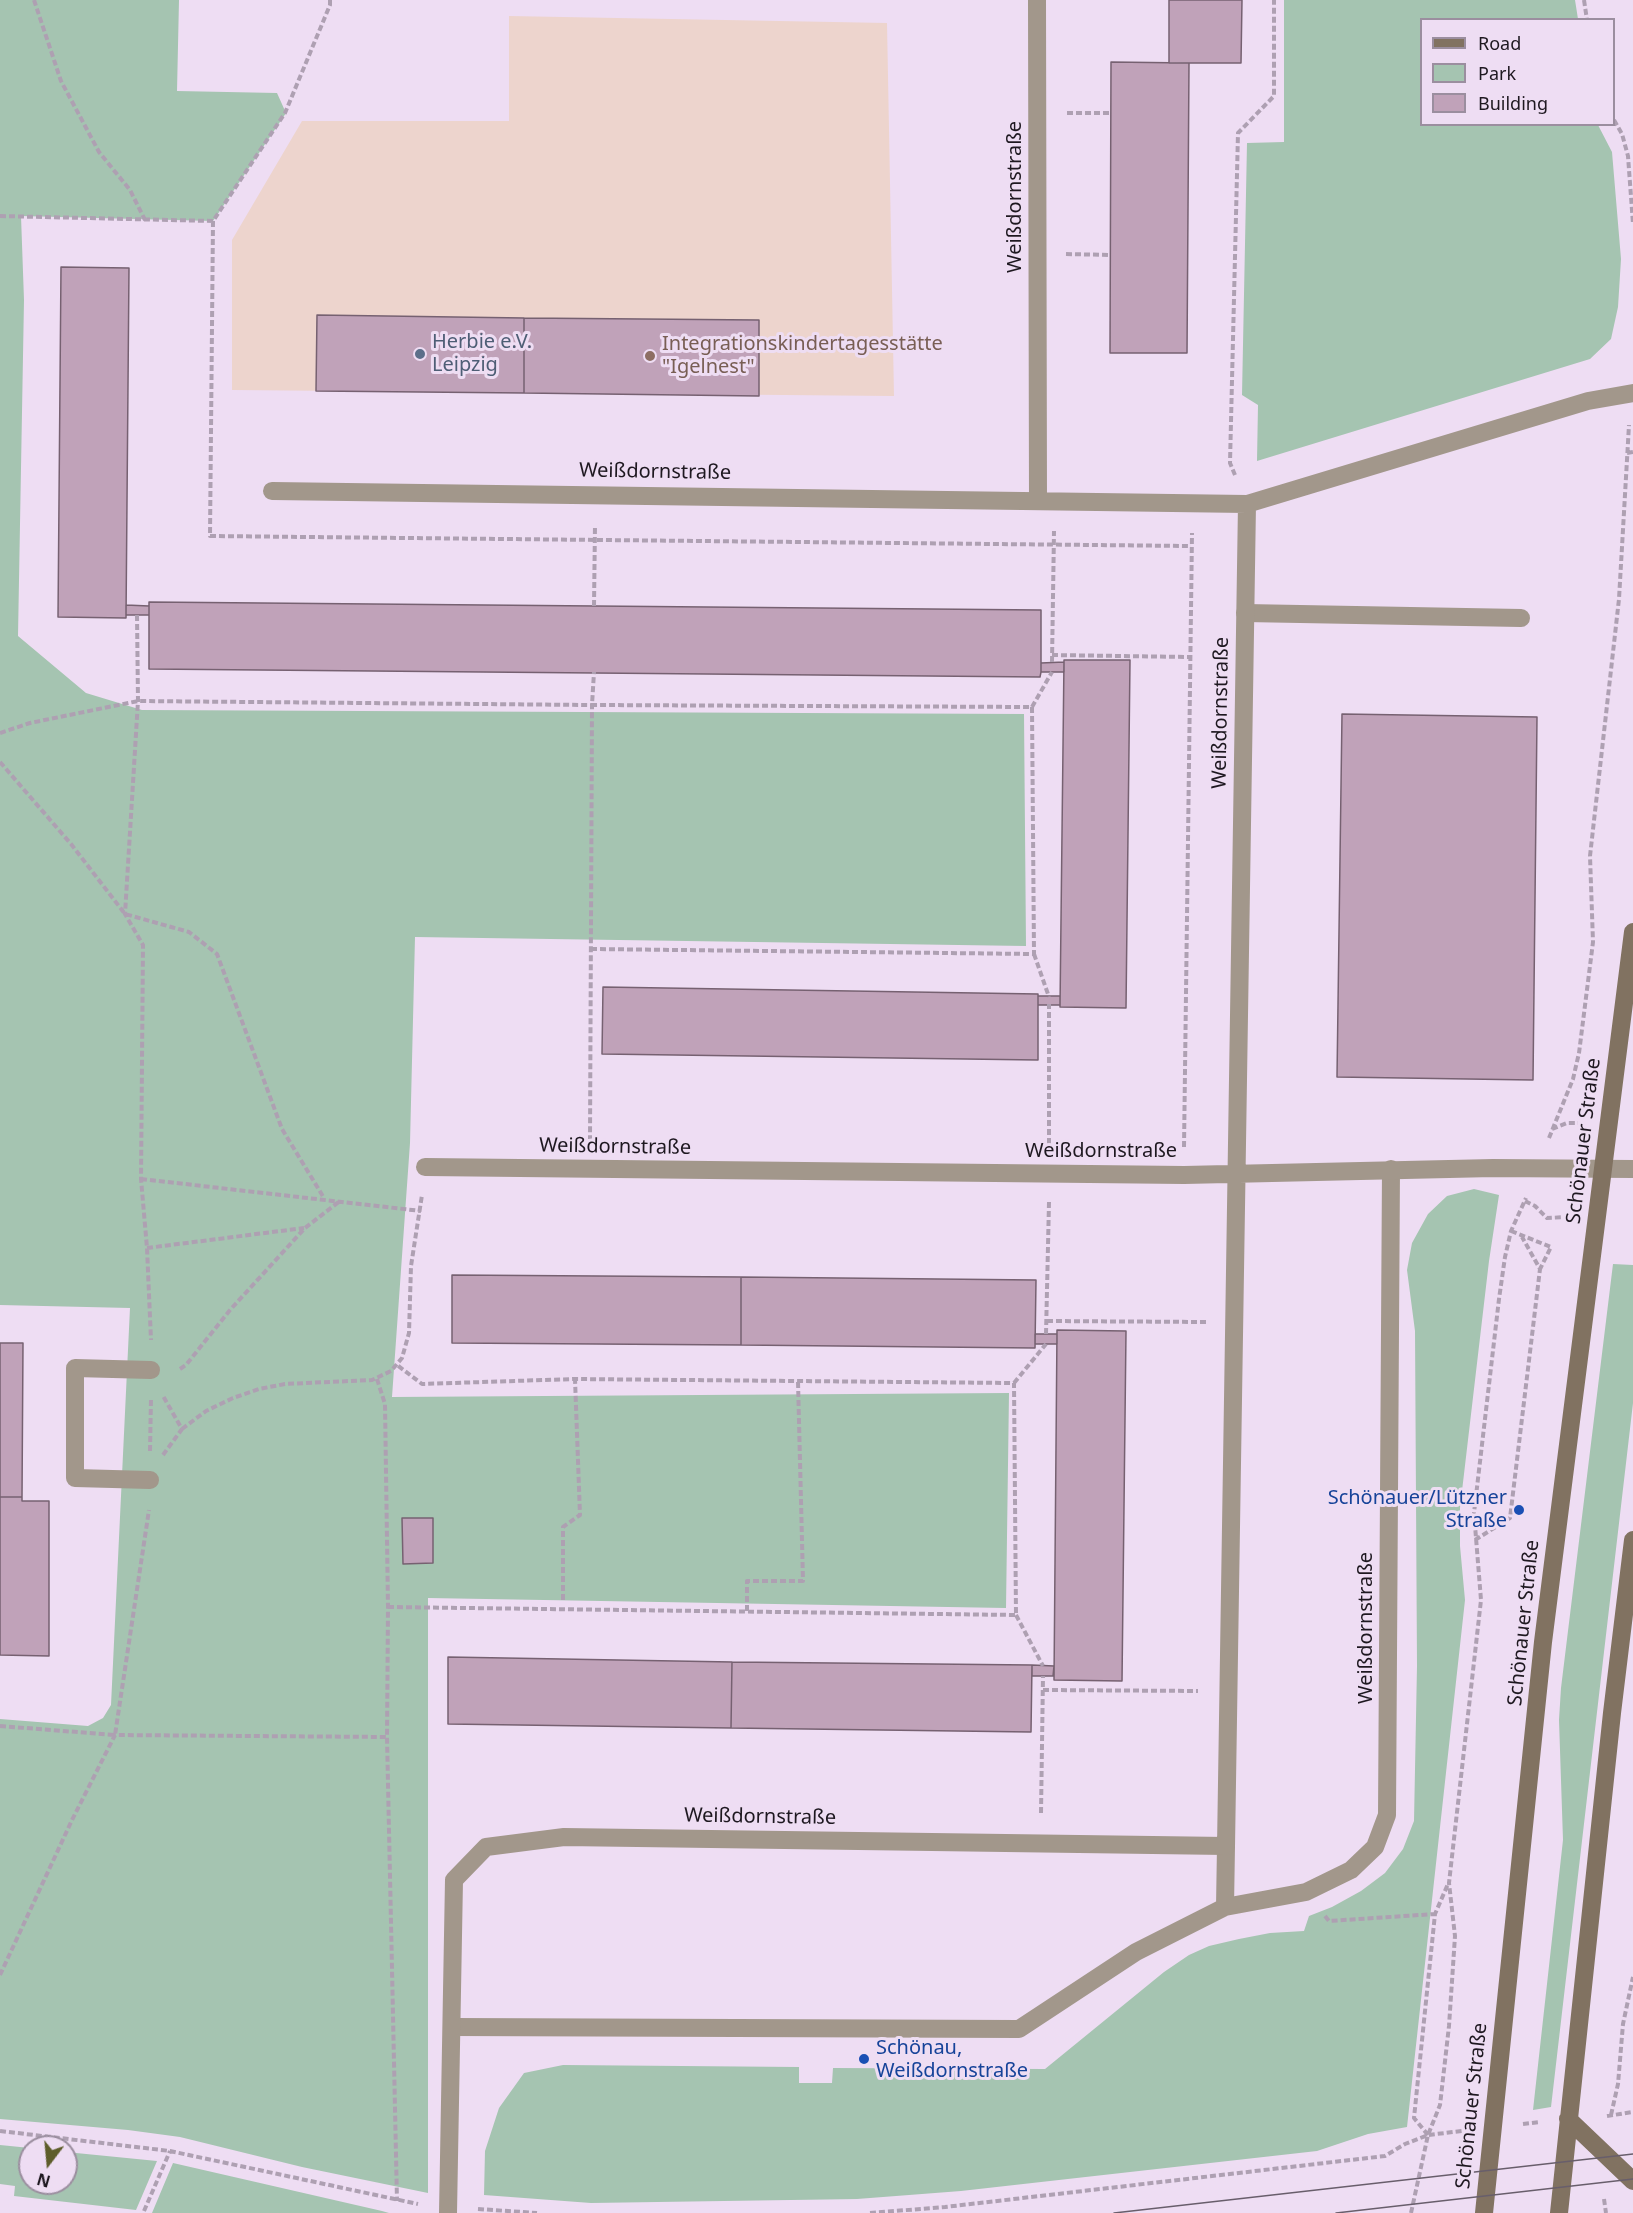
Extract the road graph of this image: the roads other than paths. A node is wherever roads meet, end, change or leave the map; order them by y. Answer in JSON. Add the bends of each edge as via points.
{"nodes":[{"id":1,"x":1037,"y":0,"type":"edge"},
{"id":2,"x":1633,"y":393,"type":"edge"},
{"id":3,"x":272,"y":491,"type":"dead end"},
{"id":4,"x":1038,"y":501,"type":"junction"},
{"id":5,"x":1247,"y":504,"type":"junction"},
{"id":6,"x":1245,"y":613,"type":"junction"},
{"id":7,"x":1521,"y":618,"type":"dead end"},
{"id":8,"x":1633,"y":932,"type":"edge"},
{"id":9,"x":425,"y":1167,"type":"road end"},
{"id":10,"x":1602,"y":1168,"type":"junction"},
{"id":11,"x":1391,"y":1169,"type":"junction"},
{"id":12,"x":1633,"y":1169,"type":"edge"},
{"id":13,"x":1237,"y":1174,"type":"junction"},
{"id":14,"x":154,"y":1377,"type":"road end"},
{"id":15,"x":150,"y":1480,"type":"road end"},
{"id":16,"x":1633,"y":1540,"type":"edge"},
{"id":17,"x":1226,"y":1846,"type":"junction"},
{"id":18,"x":1225,"y":1907,"type":"junction"},
{"id":19,"x":453,"y":2027,"type":"junction"},
{"id":20,"x":1568,"y":2119,"type":"junction"},
{"id":21,"x":1633,"y":2181,"type":"edge"},
{"id":22,"x":448,"y":2213,"type":"edge"},
{"id":23,"x":1484,"y":2213,"type":"edge"},
{"id":24,"x":1559,"y":2213,"type":"edge"}],
"edges":[{"from":1,"to":4,"type":"street","name":"Weißdornstraße"},
{"from":2,"to":5,"type":"street","name":"Weißdornstraße","via":[[1588,401]]},
{"from":3,"to":4,"type":"street","name":"Weißdornstraße"},
{"from":4,"to":5,"type":"street","name":"Weißdornstraße"},
{"from":5,"to":6,"type":"street","name":"Weißdornstraße"},
{"from":6,"to":7,"type":"street"},
{"from":6,"to":13,"type":"street","name":"Weißdornstraße"},
{"from":8,"to":10,"type":"main road","name":"Schönauer Straße"},
{"from":9,"to":13,"type":"street","name":"Weißdornstraße"},
{"from":10,"to":11,"type":"street","name":"Weißdornstraße"},
{"from":10,"to":12,"type":"street","name":"Weißdornstraße"},
{"from":10,"to":23,"type":"main road","name":"Schönauer Straße","via":[[1543,1642]]},
{"from":11,"to":13,"type":"street","name":"Weißdornstraße"},
{"from":11,"to":18,"type":"street","name":"Weißdornstraße","via":[[1387,1815],[1375,1847],[1351,1870],[1306,1892]]},
{"from":13,"to":17,"type":"street","name":"Weißdornstraße"},
{"from":14,"to":15,"type":"street","via":[[75,1368],[75,1478]]},
{"from":16,"to":20,"type":"main road"},
{"from":17,"to":18,"type":"street","name":"Weißdornstraße"},
{"from":17,"to":19,"type":"street","name":"Weißdornstraße","via":[[564,1838],[486,1847],[454,1880]]},
{"from":18,"to":19,"type":"street","name":"Weißdornstraße","via":[[1136,1952],[1019,2029]]},
{"from":19,"to":22,"type":"street","name":"Weißdornstraße"},
{"from":20,"to":21,"type":"main road"},
{"from":20,"to":24,"type":"main road"}]}
